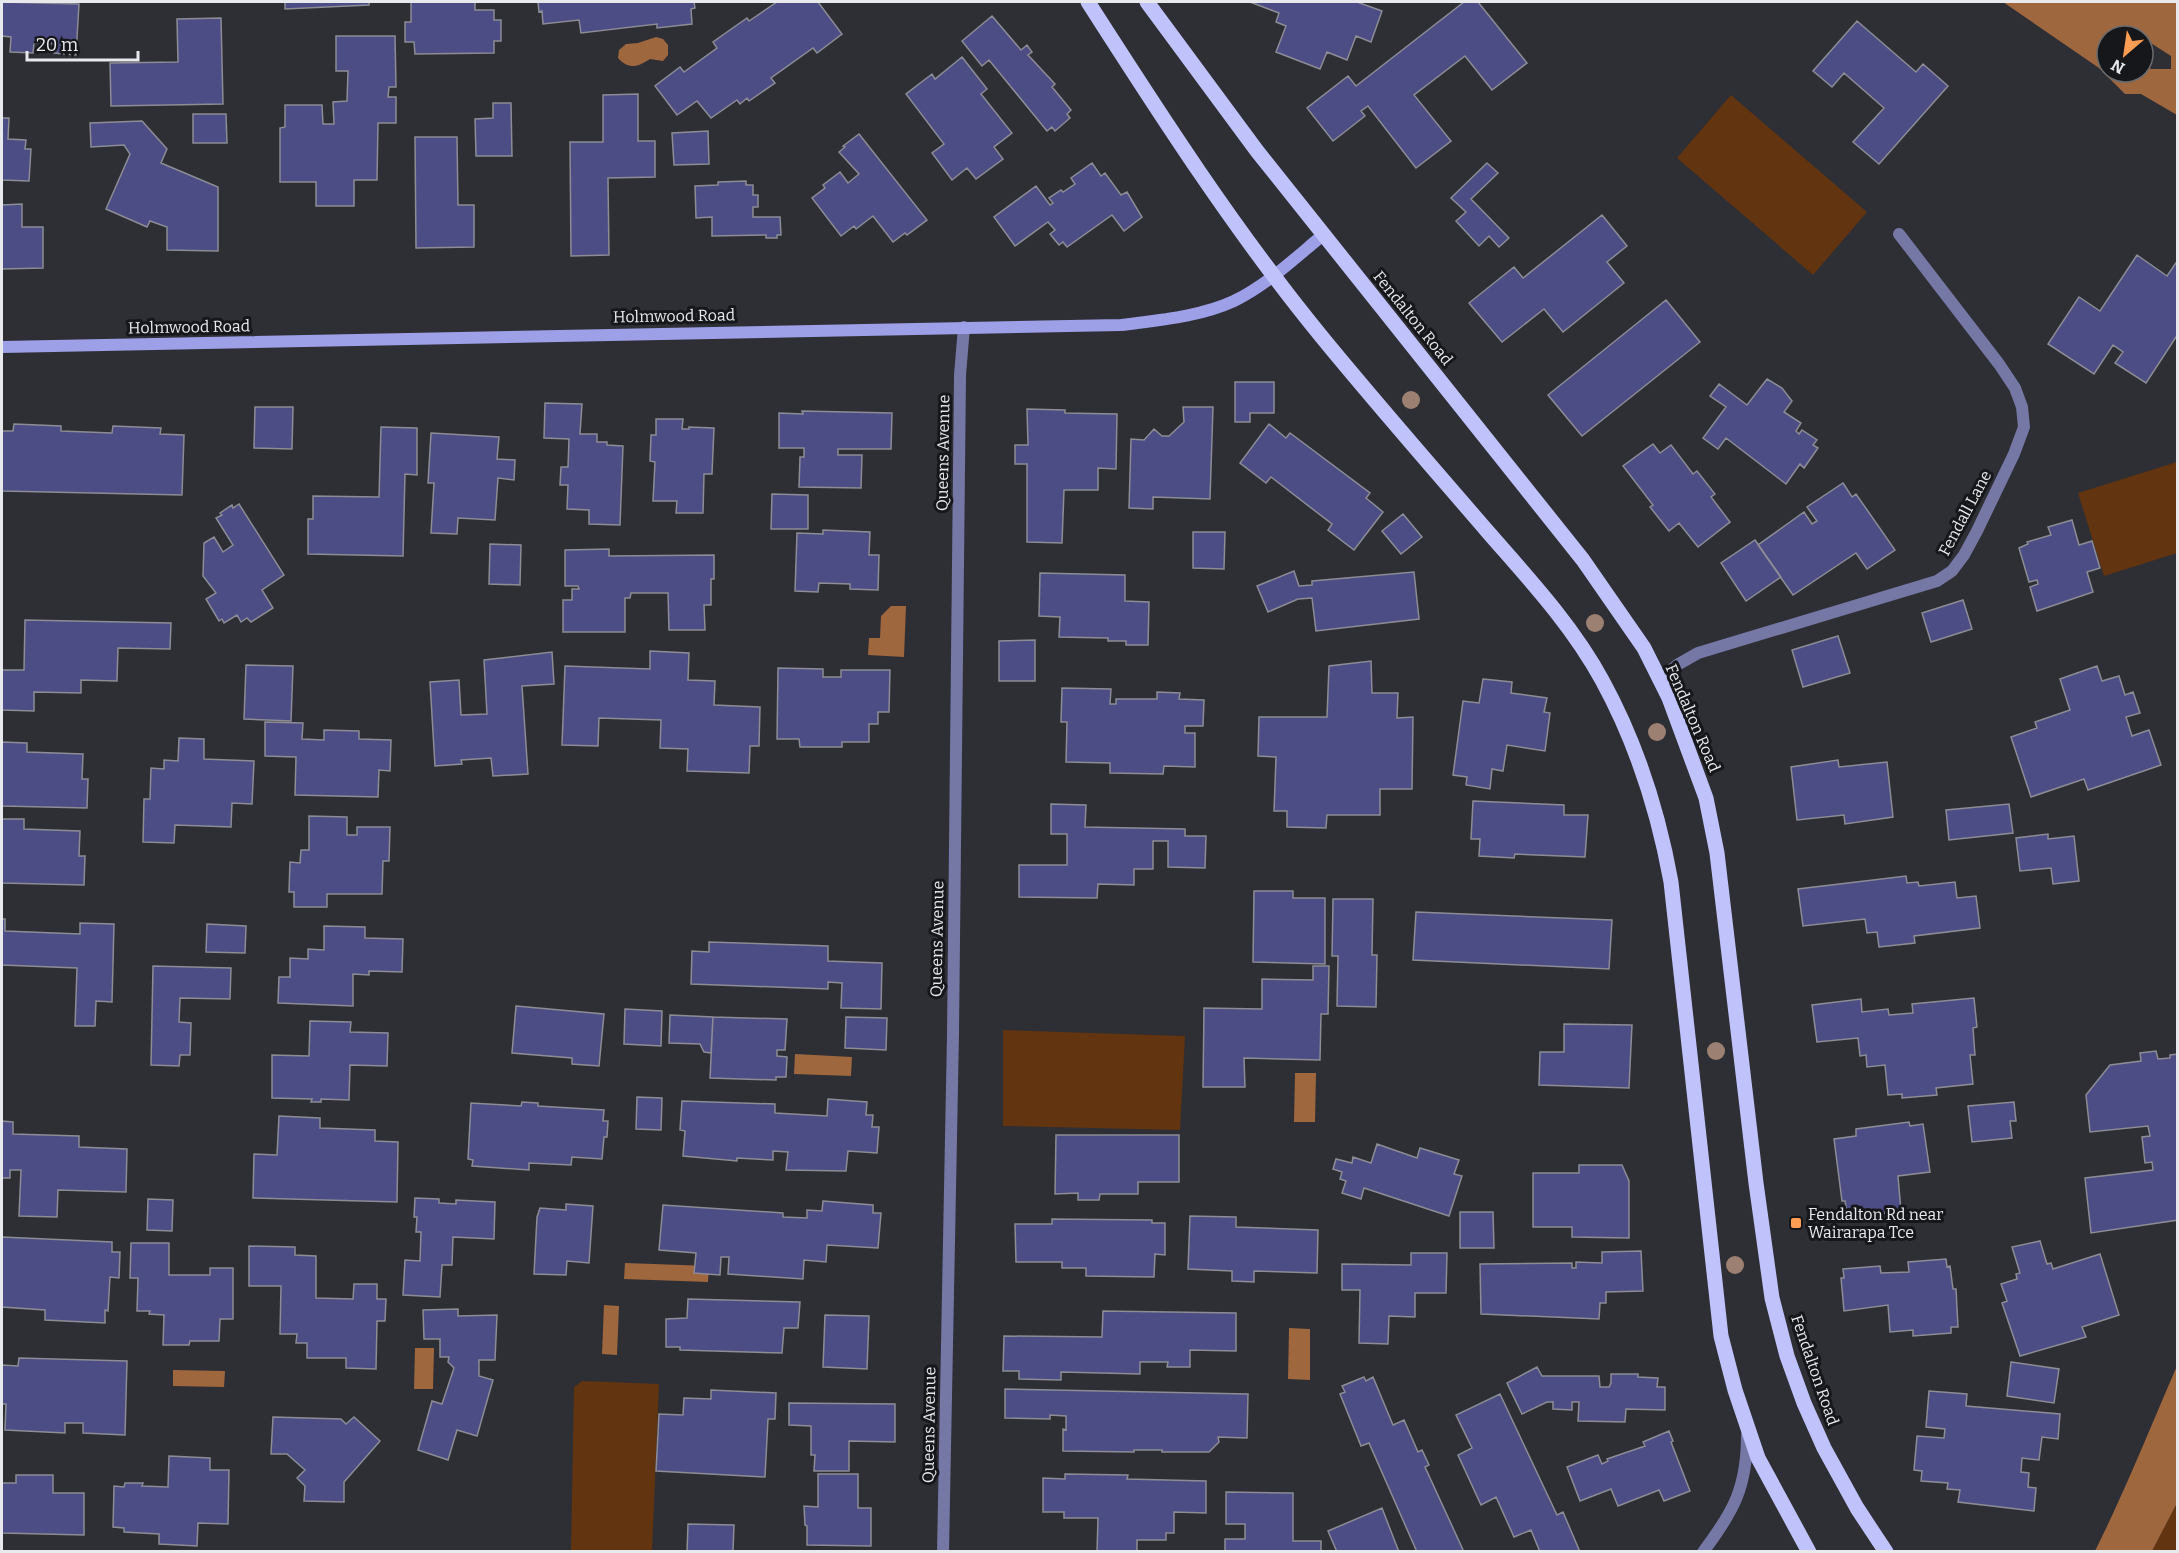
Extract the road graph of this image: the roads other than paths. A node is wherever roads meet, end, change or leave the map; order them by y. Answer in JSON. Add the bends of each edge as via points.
{"nodes":[{"id":1,"x":1088,"y":2,"type":"edge"},
{"id":2,"x":1147,"y":2,"type":"edge"},
{"id":3,"x":1899,"y":234,"type":"dead end"},
{"id":4,"x":1323,"y":235,"type":"junction"},
{"id":5,"x":1275,"y":275,"type":"junction"},
{"id":6,"x":964,"y":327,"type":"junction"},
{"id":7,"x":2,"y":347,"type":"edge"},
{"id":8,"x":1660,"y":680,"type":"junction"},
{"id":9,"x":1748,"y":1426,"type":"junction"},
{"id":10,"x":943,"y":1551,"type":"edge"},
{"id":11,"x":1703,"y":1551,"type":"edge"},
{"id":12,"x":1809,"y":1551,"type":"edge"},
{"id":13,"x":1886,"y":1551,"type":"edge"}],
"edges":[{"from":1,"to":5,"type":"main road"},
{"from":2,"to":4,"type":"main road","name":"Fendalton Road"},
{"from":3,"to":8,"type":"street","name":"Fendall Lane","via":[[1999,364],[2022,407],[2021,436],[1973,539],[1952,572],[1937,581],[1698,652]]},
{"from":4,"to":5,"type":"street","name":"Holmwood Road"},
{"from":4,"to":8,"type":"main road","name":"Fendalton Road","via":[[1583,560],[1644,648]]},
{"from":5,"to":6,"type":"street","name":"Holmwood Road","via":[[1234,301],[1176,318],[1121,325]]},
{"from":5,"to":9,"type":"main road","via":[[1386,413],[1564,620],[1628,730],[1663,834],[1719,1322]]},
{"from":6,"to":7,"type":"street","name":"Holmwood Road"},
{"from":6,"to":10,"type":"street","name":"Queens Avenue","via":[[960,375]]},
{"from":8,"to":13,"type":"main road","name":"Fendalton Road","via":[[1703,788],[1717,853],[1775,1310],[1794,1375],[1824,1448]]},
{"from":9,"to":11,"type":"street","via":[[1741,1488],[1731,1512]]},
{"from":9,"to":12,"type":"main road","via":[[1758,1458]]}]}
